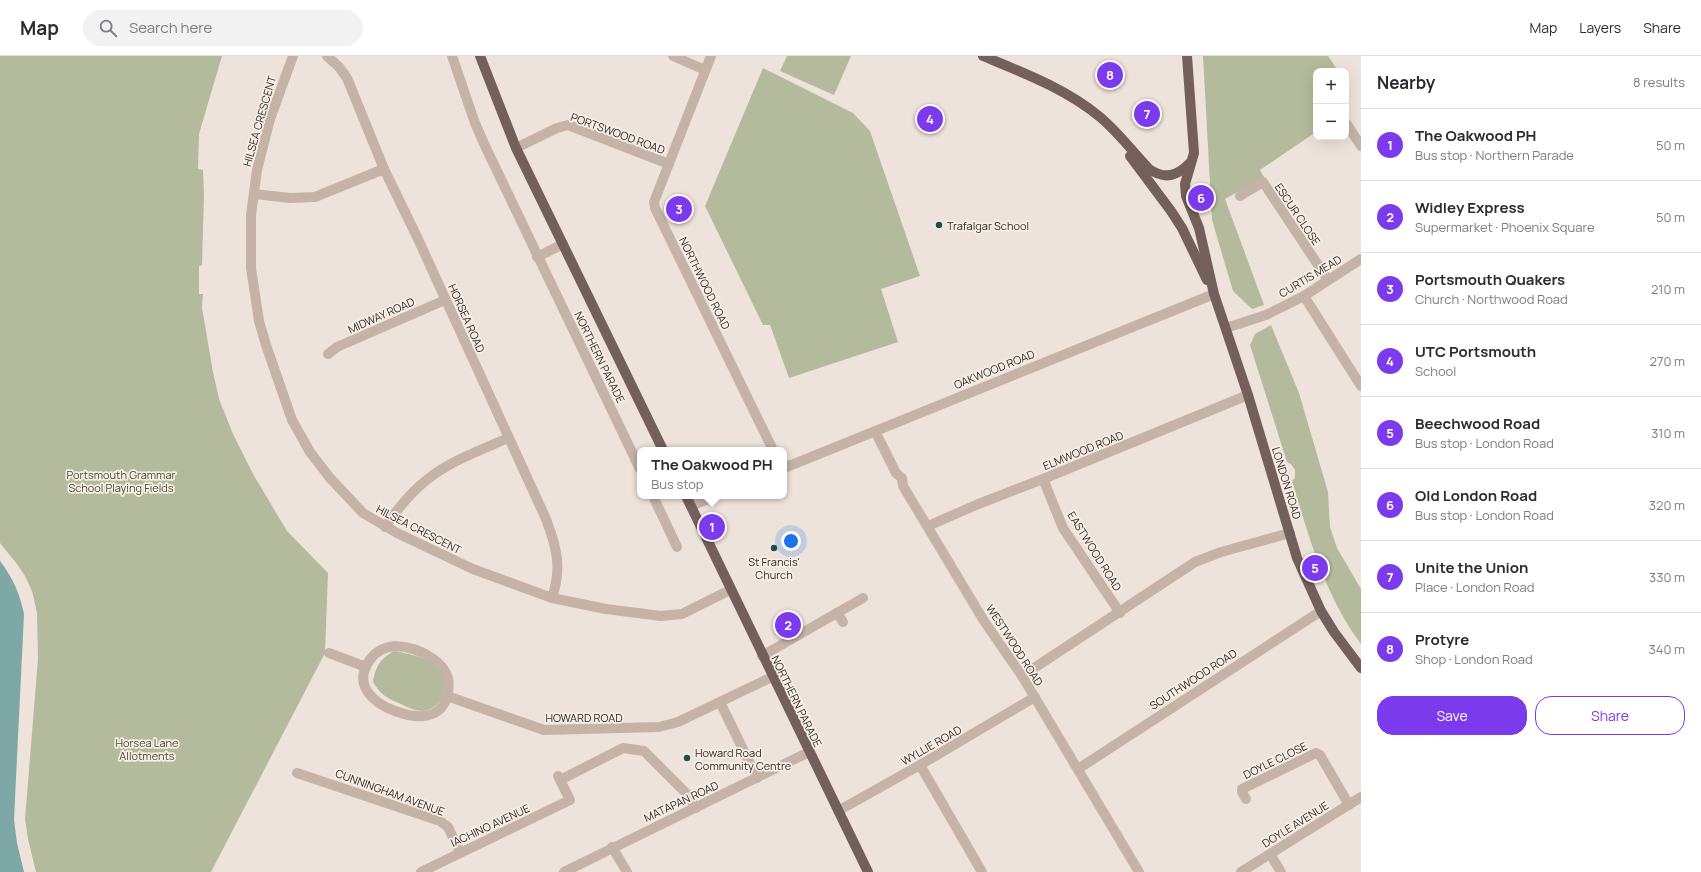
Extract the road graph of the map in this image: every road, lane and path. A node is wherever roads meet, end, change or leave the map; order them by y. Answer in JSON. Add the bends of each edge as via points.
{"nodes":[{"id":1,"x":293,"y":56,"type":"edge"},
{"id":2,"x":327,"y":56,"type":"edge"},
{"id":3,"x":452,"y":56,"type":"edge"},
{"id":4,"x":480,"y":56,"type":"edge"},
{"id":5,"x":673,"y":56,"type":"edge"},
{"id":6,"x":711,"y":56,"type":"edge"},
{"id":7,"x":983,"y":56,"type":"edge"},
{"id":8,"x":1187,"y":56,"type":"edge"},
{"id":9,"x":705,"y":70,"type":"junction"},
{"id":10,"x":1349,"y":128,"type":"edge"},
{"id":11,"x":1120,"y":137,"type":"junction"},
{"id":12,"x":1361,"y":146,"type":"edge"},
{"id":13,"x":516,"y":148,"type":"junction"},
{"id":14,"x":1190,"y":163,"type":"junction"},
{"id":15,"x":669,"y":164,"type":"junction"},
{"id":16,"x":384,"y":169,"type":"junction"},
{"id":17,"x":254,"y":194,"type":"junction"},
{"id":18,"x":1240,"y":196,"type":"dead end"},
{"id":19,"x":564,"y":244,"type":"junction"},
{"id":20,"x":537,"y":256,"type":"junction"},
{"id":21,"x":1361,"y":259,"type":"edge"},
{"id":22,"x":1328,"y":280,"type":"junction"},
{"id":23,"x":1214,"y":294,"type":"junction"},
{"id":24,"x":1304,"y":296,"type":"junction"},
{"id":25,"x":445,"y":300,"type":"junction"},
{"id":26,"x":1226,"y":328,"type":"junction"},
{"id":27,"x":328,"y":354,"type":"dead end"},
{"id":28,"x":1361,"y":386,"type":"edge"},
{"id":29,"x":1248,"y":395,"type":"junction"},
{"id":30,"x":875,"y":431,"type":"junction"},
{"id":31,"x":508,"y":438,"type":"junction"},
{"id":32,"x":662,"y":447,"type":"edge"},
{"id":33,"x":772,"y":447,"type":"edge"},
{"id":34,"x":637,"y":463,"type":"edge"},
{"id":35,"x":787,"y":467,"type":"edge"},
{"id":36,"x":1043,"y":479,"type":"junction"},
{"id":37,"x":654,"y":499,"type":"edge"},
{"id":38,"x":688,"y":499,"type":"edge"},
{"id":39,"x":708,"y":499,"type":"edge"},
{"id":40,"x":691,"y":506,"type":"junction"},
{"id":41,"x":928,"y":526,"type":"junction"},
{"id":42,"x":385,"y":527,"type":"junction"},
{"id":43,"x":1290,"y":533,"type":"junction"},
{"id":44,"x":677,"y":547,"type":"dead end"},
{"id":45,"x":730,"y":590,"type":"junction"},
{"id":46,"x":552,"y":598,"type":"junction"},
{"id":47,"x":863,"y":598,"type":"dead end"},
{"id":48,"x":1321,"y":611,"type":"junction"},
{"id":49,"x":837,"y":613,"type":"junction"},
{"id":50,"x":1120,"y":613,"type":"junction"},
{"id":51,"x":843,"y":622,"type":"dead end"},
{"id":52,"x":329,"y":653,"type":"dead end"},
{"id":53,"x":762,"y":656,"type":"junction"},
{"id":54,"x":366,"y":667,"type":"junction"},
{"id":55,"x":1361,"y":668,"type":"edge"},
{"id":56,"x":1022,"y":676,"type":"junction"},
{"id":57,"x":772,"y":677,"type":"junction"},
{"id":58,"x":447,"y":696,"type":"junction"},
{"id":59,"x":1034,"y":697,"type":"junction"},
{"id":60,"x":720,"y":702,"type":"junction"},
{"id":61,"x":809,"y":752,"type":"junction"},
{"id":62,"x":920,"y":765,"type":"junction"},
{"id":63,"x":1078,"y":769,"type":"junction"},
{"id":64,"x":297,"y":772,"type":"dead end"},
{"id":65,"x":758,"y":778,"type":"junction"},
{"id":66,"x":1361,"y":797,"type":"edge"},
{"id":67,"x":1246,"y":799,"type":"dead end"},
{"id":68,"x":1349,"y":805,"type":"junction"},
{"id":69,"x":696,"y":808,"type":"junction"},
{"id":70,"x":838,"y":811,"type":"junction"},
{"id":71,"x":612,"y":847,"type":"junction"},
{"id":72,"x":460,"y":852,"type":"junction"},
{"id":73,"x":1270,"y":854,"type":"junction"},
{"id":74,"x":421,"y":872,"type":"edge"},
{"id":75,"x":564,"y":872,"type":"edge"},
{"id":76,"x":627,"y":872,"type":"edge"},
{"id":77,"x":868,"y":872,"type":"edge"},
{"id":78,"x":982,"y":872,"type":"edge"},
{"id":79,"x":1139,"y":872,"type":"edge"},
{"id":80,"x":1241,"y":872,"type":"edge"},
{"id":81,"x":1281,"y":872,"type":"edge"}],
"edges":[{"from":1,"to":17,"type":"street","name":"HILSEA CRESCENT","via":[[263,144]]},
{"from":2,"to":16,"type":"street","name":"HORSEA ROAD","via":[[346,78]]},
{"from":3,"to":20,"type":"street","name":"NORTHERN PARADE","via":[[478,130]]},
{"from":4,"to":13,"type":"main road","name":"NORTHERN PARADE"},
{"from":5,"to":9,"type":"street"},
{"from":6,"to":9,"type":"street","name":"NORTHWOOD ROAD"},
{"from":7,"to":11,"type":"main road","via":[[1072,97],[1100,117]]},
{"from":8,"to":14,"type":"main road","name":"LONDON ROAD","via":[[1194,153]]},
{"from":9,"to":15,"type":"street","name":"NORTHWOOD ROAD"},
{"from":10,"to":12,"type":"street"},
{"from":11,"to":14,"type":"main road","via":[[1149,169],[1161,176],[1175,174]]},
{"from":11,"to":23,"type":"main road","name":"LONDON ROAD","via":[[1128,154],[1182,228]]},
{"from":13,"to":15,"type":"street","name":"PORTSWOOD ROAD","via":[[568,125]]},
{"from":13,"to":19,"type":"main road","name":"NORTHERN PARADE"},
{"from":14,"to":23,"type":"main road","name":"LONDON ROAD","via":[[1185,184],[1186,196],[1199,228]]},
{"from":15,"to":33,"type":"street","name":"NORTHWOOD ROAD","via":[[654,202],[655,208]]},
{"from":16,"to":17,"type":"street","via":[[315,197],[290,198]]},
{"from":16,"to":25,"type":"street","name":"HORSEA ROAD"},
{"from":17,"to":42,"type":"street","name":"HILSEA CRESCENT","via":[[250,241],[254,297],[266,346],[292,420],[310,452],[330,478],[363,513]]},
{"from":18,"to":22,"type":"street","name":"ESCUR CLOSE","via":[[1263,182]]},
{"from":19,"to":20,"type":"street"},
{"from":19,"to":32,"type":"main road","name":"NORTHERN PARADE"},
{"from":20,"to":34,"type":"street","name":"NORTHERN PARADE"},
{"from":21,"to":22,"type":"street","name":"CURTIS MEAD"},
{"from":22,"to":24,"type":"street","name":"CURTIS MEAD"},
{"from":23,"to":26,"type":"main road","name":"LONDON ROAD"},
{"from":23,"to":30,"type":"street","name":"OAKWOOD ROAD"},
{"from":24,"to":26,"type":"street","name":"CURTIS MEAD","via":[[1266,315]]},
{"from":24,"to":28,"type":"street"},
{"from":25,"to":27,"type":"street","name":"MIDWAY ROAD","via":[[337,347]]},
{"from":25,"to":31,"type":"street","name":"HORSEA ROAD"},
{"from":26,"to":29,"type":"main road","name":"LONDON ROAD"},
{"from":29,"to":36,"type":"street","name":"ELMWOOD ROAD"},
{"from":29,"to":43,"type":"main road","name":"LONDON ROAD"},
{"from":30,"to":35,"type":"street","name":"OAKWOOD ROAD"},
{"from":30,"to":41,"type":"street","name":"WESTWOOD ROAD","via":[[896,473],[902,478],[903,486]]},
{"from":31,"to":42,"type":"street","via":[[431,474],[407,497]]},
{"from":31,"to":46,"type":"street","name":"HORSEA ROAD","via":[[546,519],[555,546],[558,576]]},
{"from":36,"to":41,"type":"street","name":"ELMWOOD ROAD"},
{"from":36,"to":50,"type":"street","name":"EASTWOOD ROAD","via":[[1063,528]]},
{"from":37,"to":44,"type":"street"},
{"from":38,"to":40,"type":"main road","name":"NORTHERN PARADE"},
{"from":39,"to":40,"type":"street"},
{"from":40,"to":45,"type":"main road","name":"NORTHERN PARADE"},
{"from":41,"to":56,"type":"street","name":"WESTWOOD ROAD","via":[[984,621]]},
{"from":42,"to":46,"type":"street","name":"HILSEA CRESCENT","via":[[473,569]]},
{"from":43,"to":48,"type":"main road","name":"LONDON ROAD","via":[[1297,558]]},
{"from":43,"to":50,"type":"street","via":[[1195,562]]},
{"from":45,"to":46,"type":"street","name":"HILSEA CRESCENT","via":[[682,614],[661,616],[606,609]]},
{"from":45,"to":53,"type":"main road","name":"NORTHERN PARADE"},
{"from":47,"to":49,"type":"street"},
{"from":48,"to":55,"type":"main road","name":"LONDON ROAD"},
{"from":48,"to":63,"type":"street","name":"SOUTHWOOD ROAD"},
{"from":49,"to":51,"type":"street"},
{"from":49,"to":53,"type":"street"},
{"from":50,"to":56,"type":"street"},
{"from":52,"to":54,"type":"street"},
{"from":53,"to":57,"type":"main road","name":"NORTHERN PARADE"},
{"from":54,"to":58,"type":"street","via":[[371,658],[382,649],[395,646],[406,648],[441,664],[448,677]]},
{"from":54,"to":58,"type":"street","via":[[364,684],[370,697],[381,706],[406,716],[418,718],[432,714],[440,708]]},
{"from":56,"to":59,"type":"street","name":"WESTWOOD ROAD"},
{"from":57,"to":60,"type":"street","name":"HOWARD ROAD"},
{"from":57,"to":61,"type":"main road","name":"NORTHERN PARADE"},
{"from":58,"to":60,"type":"street","name":"HOWARD ROAD","via":[[532,727],[557,731],[659,727],[678,722]]},
{"from":59,"to":62,"type":"street","name":"WYLLIE ROAD"},
{"from":59,"to":63,"type":"street","name":"WESTWOOD ROAD"},
{"from":60,"to":65,"type":"street"},
{"from":61,"to":65,"type":"street","name":"MATAPAN ROAD"},
{"from":61,"to":70,"type":"main road","name":"NORTHERN PARADE"},
{"from":62,"to":70,"type":"street","name":"WYLLIE ROAD"},
{"from":62,"to":78,"type":"street"},
{"from":63,"to":79,"type":"street","name":"WESTWOOD ROAD"},
{"from":64,"to":72,"type":"street","name":"CUNNINGHAM AVENUE","via":[[440,821],[448,827]]},
{"from":65,"to":69,"type":"street","name":"MATAPAN ROAD"},
{"from":66,"to":68,"type":"street","name":"DOYLE AVENUE"},
{"from":67,"to":68,"type":"street","name":"DOYLE CLOSE","via":[[1242,789],[1316,753],[1320,755]]},
{"from":68,"to":73,"type":"street","name":"DOYLE AVENUE"},
{"from":69,"to":71,"type":"street","name":"MATAPAN ROAD"},
{"from":69,"to":72,"type":"street","name":"IACHINO AVENUE","via":[[686,793],[644,751],[623,748],[561,777],[570,800]]},
{"from":70,"to":77,"type":"main road","name":"NORTHERN PARADE"},
{"from":71,"to":75,"type":"street","name":"MATAPAN ROAD"},
{"from":71,"to":76,"type":"street"},
{"from":72,"to":74,"type":"street","name":"IACHINO AVENUE"},
{"from":73,"to":80,"type":"street","name":"DOYLE AVENUE"},
{"from":73,"to":81,"type":"street"}]}
